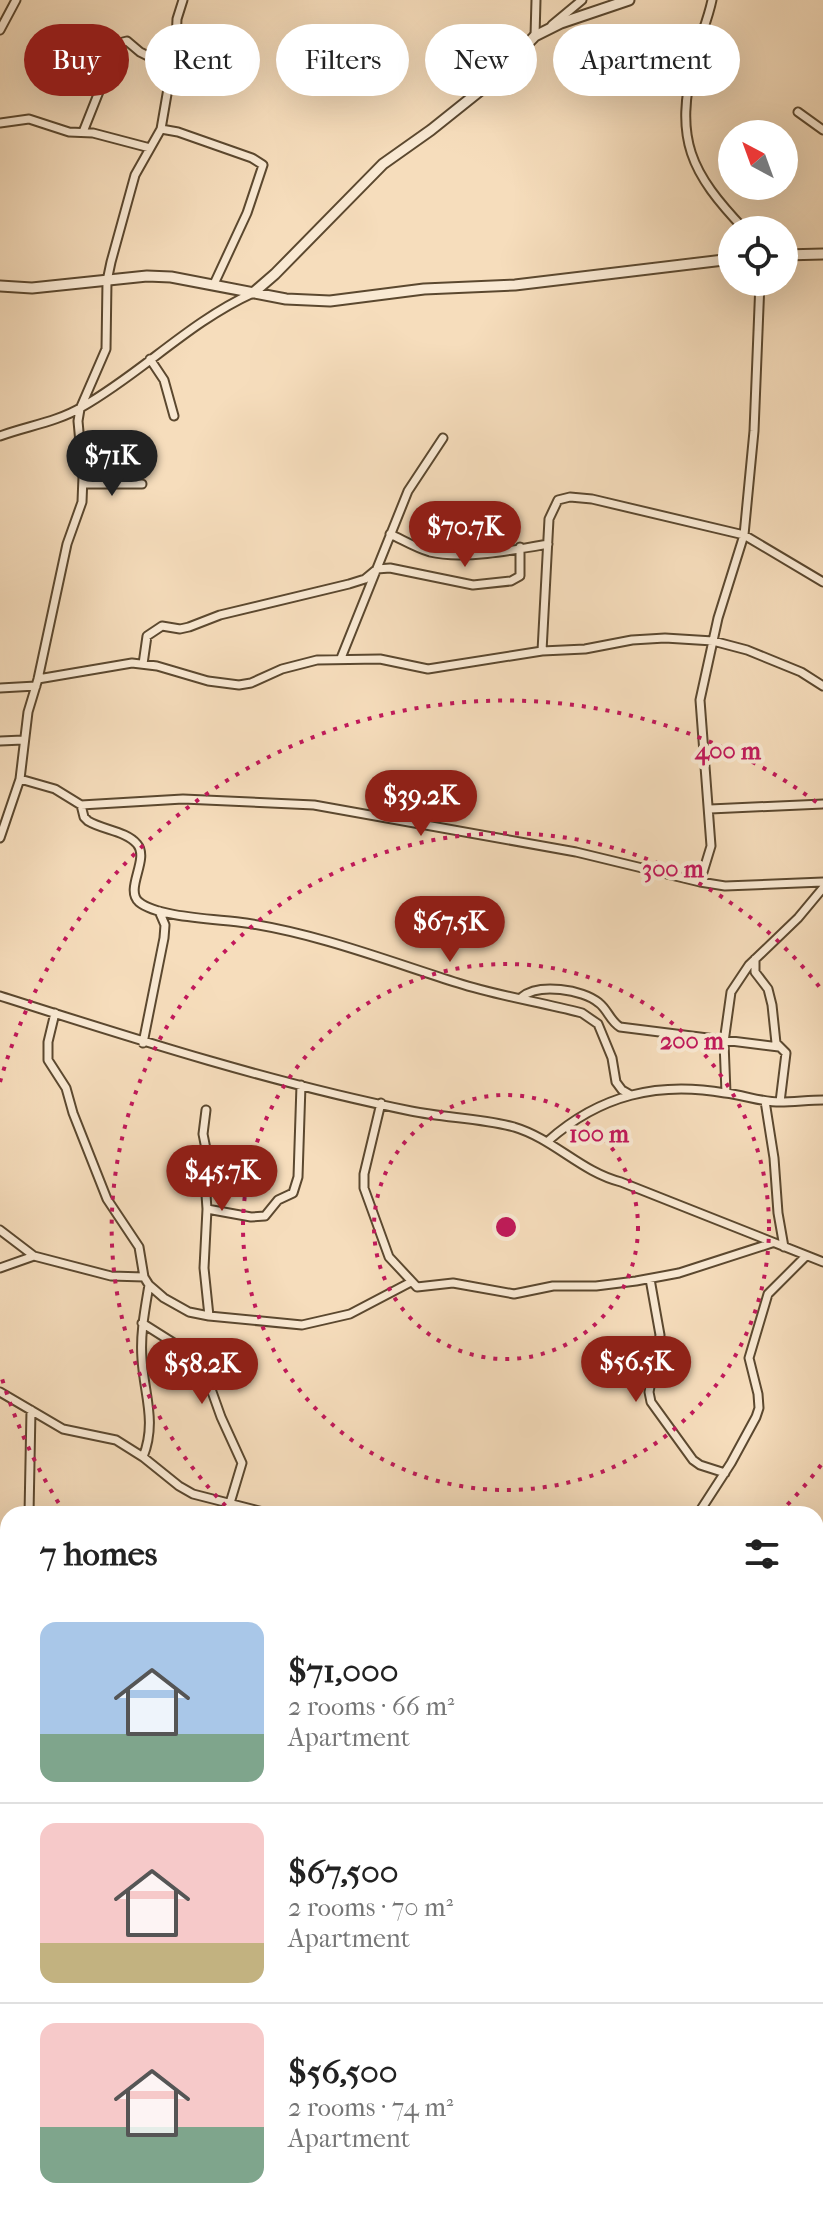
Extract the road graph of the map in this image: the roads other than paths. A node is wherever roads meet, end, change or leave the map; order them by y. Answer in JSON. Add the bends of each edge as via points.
{"nodes":[{"id":1,"x":16,"y":0,"type":"edge"},
{"id":2,"x":183,"y":0,"type":"edge"},
{"id":3,"x":536,"y":0,"type":"edge"},
{"id":4,"x":582,"y":0,"type":"edge"},
{"id":5,"x":629,"y":0,"type":"edge"},
{"id":6,"x":712,"y":0,"type":"edge"},
{"id":7,"x":178,"y":24,"type":"edge"},
{"id":8,"x":535,"y":24,"type":"edge"},
{"id":9,"x":547,"y":29,"type":"junction"},
{"id":10,"x":0,"y":30,"type":"edge"},
{"id":11,"x":537,"y":35,"type":"edge"},
{"id":12,"x":145,"y":54,"type":"edge"},
{"id":13,"x":166,"y":96,"type":"edge"},
{"id":14,"x":474,"y":96,"type":"edge"},
{"id":15,"x":798,"y":112,"type":"dead end"},
{"id":16,"x":0,"y":123,"type":"edge"},
{"id":17,"x":161,"y":129,"type":"junction"},
{"id":18,"x":823,"y":130,"type":"edge"},
{"id":19,"x":83,"y":132,"type":"junction"},
{"id":20,"x":150,"y":148,"type":"junction"},
{"id":21,"x":732,"y":216,"type":"edge"},
{"id":22,"x":823,"y":254,"type":"edge"},
{"id":23,"x":798,"y":255,"type":"edge"},
{"id":24,"x":718,"y":261,"type":"edge"},
{"id":25,"x":107,"y":281,"type":"junction"},
{"id":26,"x":214,"y":284,"type":"junction"},
{"id":27,"x":0,"y":286,"type":"edge"},
{"id":28,"x":253,"y":293,"type":"junction"},
{"id":29,"x":759,"y":296,"type":"edge"},
{"id":30,"x":150,"y":359,"type":"junction"},
{"id":31,"x":80,"y":409,"type":"junction"},
{"id":32,"x":174,"y":416,"type":"dead end"},
{"id":33,"x":0,"y":436,"type":"edge"},
{"id":34,"x":443,"y":438,"type":"dead end"},
{"id":35,"x":83,"y":484,"type":"junction"},
{"id":36,"x":142,"y":484,"type":"dead end"},
{"id":37,"x":390,"y":534,"type":"junction"},
{"id":38,"x":744,"y":535,"type":"junction"},
{"id":39,"x":548,"y":544,"type":"junction"},
{"id":40,"x":520,"y":547,"type":"junction"},
{"id":41,"x":377,"y":569,"type":"junction"},
{"id":42,"x":823,"y":582,"type":"edge"},
{"id":43,"x":713,"y":641,"type":"junction"},
{"id":44,"x":542,"y":651,"type":"junction"},
{"id":45,"x":341,"y":658,"type":"junction"},
{"id":46,"x":143,"y":664,"type":"junction"},
{"id":47,"x":37,"y":683,"type":"junction"},
{"id":48,"x":823,"y":686,"type":"edge"},
{"id":49,"x":0,"y":688,"type":"edge"},
{"id":50,"x":23,"y":740,"type":"junction"},
{"id":51,"x":0,"y":741,"type":"edge"},
{"id":52,"x":20,"y":779,"type":"junction"},
{"id":53,"x":823,"y":804,"type":"edge"},
{"id":54,"x":81,"y":805,"type":"junction"},
{"id":55,"x":710,"y":809,"type":"junction"},
{"id":56,"x":0,"y":838,"type":"edge"},
{"id":57,"x":700,"y":882,"type":"junction"},
{"id":58,"x":823,"y":885,"type":"edge"},
{"id":59,"x":159,"y":911,"type":"junction"},
{"id":60,"x":755,"y":959,"type":"junction"},
{"id":61,"x":0,"y":996,"type":"edge"},
{"id":62,"x":522,"y":997,"type":"junction"},
{"id":63,"x":55,"y":1013,"type":"junction"},
{"id":64,"x":724,"y":1042,"type":"junction"},
{"id":65,"x":143,"y":1043,"type":"junction"},
{"id":66,"x":779,"y":1047,"type":"junction"},
{"id":67,"x":301,"y":1085,"type":"junction"},
{"id":68,"x":726,"y":1093,"type":"junction"},
{"id":69,"x":629,"y":1094,"type":"junction"},
{"id":70,"x":823,"y":1100,"type":"edge"},
{"id":71,"x":765,"y":1101,"type":"junction"},
{"id":72,"x":780,"y":1102,"type":"junction"},
{"id":73,"x":381,"y":1103,"type":"junction"},
{"id":74,"x":206,"y":1110,"type":"dead end"},
{"id":75,"x":548,"y":1141,"type":"junction"},
{"id":76,"x":207,"y":1209,"type":"junction"},
{"id":77,"x":0,"y":1230,"type":"edge"},
{"id":78,"x":780,"y":1246,"type":"junction"},
{"id":79,"x":34,"y":1256,"type":"junction"},
{"id":80,"x":806,"y":1256,"type":"junction"},
{"id":81,"x":823,"y":1262,"type":"edge"},
{"id":82,"x":0,"y":1268,"type":"edge"},
{"id":83,"x":650,"y":1279,"type":"junction"},
{"id":84,"x":146,"y":1281,"type":"junction"},
{"id":85,"x":411,"y":1282,"type":"junction"},
{"id":86,"x":209,"y":1316,"type":"junction"},
{"id":87,"x":142,"y":1323,"type":"junction"},
{"id":88,"x":0,"y":1392,"type":"edge"},
{"id":89,"x":31,"y":1410,"type":"junction"},
{"id":90,"x":143,"y":1457,"type":"junction"},
{"id":91,"x":725,"y":1473,"type":"junction"},
{"id":92,"x":233,"y":1504,"type":"junction"},
{"id":93,"x":29,"y":1506,"type":"edge"},
{"id":94,"x":241,"y":1506,"type":"edge"},
{"id":95,"x":703,"y":1506,"type":"edge"}],
"edges":[{"from":1,"to":10,"type":"street"},
{"from":2,"to":7,"type":"street"},
{"from":3,"to":8,"type":"street"},
{"from":4,"to":9,"type":"street"},
{"from":5,"to":9,"type":"street"},
{"from":6,"to":21,"type":"street","via":[[686,97],[687,130],[697,172]]},
{"from":9,"to":11,"type":"street"},
{"from":12,"to":19,"type":"street","via":[[123,42]]},
{"from":13,"to":17,"type":"street"},
{"from":14,"to":28,"type":"street","via":[[383,164]]},
{"from":15,"to":18,"type":"street"},
{"from":16,"to":19,"type":"street","via":[[29,119]]},
{"from":17,"to":20,"type":"street"},
{"from":17,"to":26,"type":"street","via":[[263,165]]},
{"from":19,"to":20,"type":"street"},
{"from":20,"to":25,"type":"street","via":[[129,192]]},
{"from":22,"to":23,"type":"street"},
{"from":24,"to":28,"type":"street","via":[[330,301]]},
{"from":25,"to":26,"type":"street","via":[[147,276]]},
{"from":25,"to":27,"type":"street"},
{"from":25,"to":31,"type":"street","via":[[106,349]]},
{"from":26,"to":28,"type":"street"},
{"from":28,"to":30,"type":"street","via":[[201,320]]},
{"from":29,"to":38,"type":"street"},
{"from":30,"to":31,"type":"street"},
{"from":30,"to":32,"type":"street","via":[[164,380]]},
{"from":31,"to":33,"type":"street"},
{"from":31,"to":35,"type":"street"},
{"from":34,"to":37,"type":"street","via":[[408,491]]},
{"from":35,"to":36,"type":"street"},
{"from":35,"to":47,"type":"street"},
{"from":37,"to":40,"type":"street","via":[[441,554]]},
{"from":37,"to":41,"type":"street"},
{"from":38,"to":39,"type":"street","via":[[570,497],[553,505]]},
{"from":38,"to":42,"type":"street"},
{"from":38,"to":43,"type":"street"},
{"from":39,"to":40,"type":"street"},
{"from":39,"to":44,"type":"street"},
{"from":40,"to":41,"type":"street","via":[[520,576],[511,581],[463,584],[401,569]]},
{"from":41,"to":45,"type":"street"},
{"from":41,"to":46,"type":"street","via":[[349,584],[189,627],[155,629],[147,636]]},
{"from":43,"to":44,"type":"street","via":[[650,638]]},
{"from":43,"to":48,"type":"street","via":[[774,660]]},
{"from":43,"to":55,"type":"street","via":[[700,700]]},
{"from":44,"to":45,"type":"street","via":[[428,669]]},
{"from":45,"to":46,"type":"street","via":[[299,663],[239,685]]},
{"from":46,"to":47,"type":"street","via":[[112,665]]},
{"from":47,"to":49,"type":"street"},
{"from":47,"to":50,"type":"street"},
{"from":50,"to":51,"type":"street"},
{"from":50,"to":52,"type":"street"},
{"from":52,"to":54,"type":"street","via":[[55,789]]},
{"from":52,"to":56,"type":"street"},
{"from":53,"to":55,"type":"street"},
{"from":54,"to":57,"type":"street","via":[[183,799],[314,805],[576,852]]},
{"from":54,"to":59,"type":"street","via":[[88,821],[140,846],[136,897]]},
{"from":55,"to":57,"type":"street","via":[[711,846]]},
{"from":57,"to":58,"type":"street"},
{"from":58,"to":60,"type":"street"},
{"from":59,"to":62,"type":"street","via":[[302,935],[461,985]]},
{"from":59,"to":65,"type":"street","via":[[164,938]]},
{"from":60,"to":64,"type":"street","via":[[731,992]]},
{"from":60,"to":66,"type":"street","via":[[755,972],[768,989]]},
{"from":61,"to":63,"type":"street"},
{"from":62,"to":64,"type":"street","via":[[539,988],[565,991],[598,1001],[620,1027]]},
{"from":62,"to":69,"type":"street","via":[[593,1019],[607,1044],[616,1082]]},
{"from":63,"to":65,"type":"street"},
{"from":63,"to":84,"type":"street","via":[[48,1060],[66,1088],[107,1199],[139,1247]]},
{"from":64,"to":66,"type":"street"},
{"from":64,"to":68,"type":"street"},
{"from":65,"to":67,"type":"street"},
{"from":66,"to":72,"type":"street","via":[[786,1053]]},
{"from":67,"to":73,"type":"street"},
{"from":67,"to":76,"type":"street","via":[[293,1193],[278,1200],[265,1216]]},
{"from":68,"to":69,"type":"street"},
{"from":68,"to":71,"type":"street"},
{"from":69,"to":75,"type":"street","via":[[591,1109]]},
{"from":70,"to":72,"type":"street"},
{"from":71,"to":72,"type":"street"},
{"from":71,"to":78,"type":"street"},
{"from":73,"to":75,"type":"street","via":[[511,1127]]},
{"from":73,"to":85,"type":"street","via":[[364,1188],[386,1252]]},
{"from":74,"to":76,"type":"street"},
{"from":75,"to":78,"type":"street","via":[[604,1178]]},
{"from":76,"to":86,"type":"street","via":[[204,1279]]},
{"from":77,"to":79,"type":"street"},
{"from":78,"to":80,"type":"street"},
{"from":78,"to":83,"type":"street","via":[[773,1243]]},
{"from":79,"to":82,"type":"street"},
{"from":79,"to":84,"type":"street"},
{"from":80,"to":81,"type":"street"},
{"from":80,"to":91,"type":"street","via":[[774,1285],[765,1302],[749,1358],[759,1408]]},
{"from":83,"to":85,"type":"street","via":[[503,1294],[461,1283],[423,1287]]},
{"from":83,"to":91,"type":"street","via":[[660,1335],[651,1402],[693,1460]]},
{"from":84,"to":86,"type":"street","via":[[175,1305]]},
{"from":84,"to":87,"type":"street"},
{"from":85,"to":86,"type":"street","via":[[323,1322],[302,1325]]},
{"from":87,"to":90,"type":"street","via":[[150,1439]]},
{"from":87,"to":92,"type":"street","via":[[180,1347],[206,1375],[242,1463]]},
{"from":88,"to":89,"type":"street"},
{"from":89,"to":90,"type":"street","via":[[63,1429],[116,1440]]},
{"from":89,"to":93,"type":"street"},
{"from":90,"to":92,"type":"street","via":[[186,1490]]},
{"from":91,"to":95,"type":"street"},
{"from":92,"to":94,"type":"street"}]}
